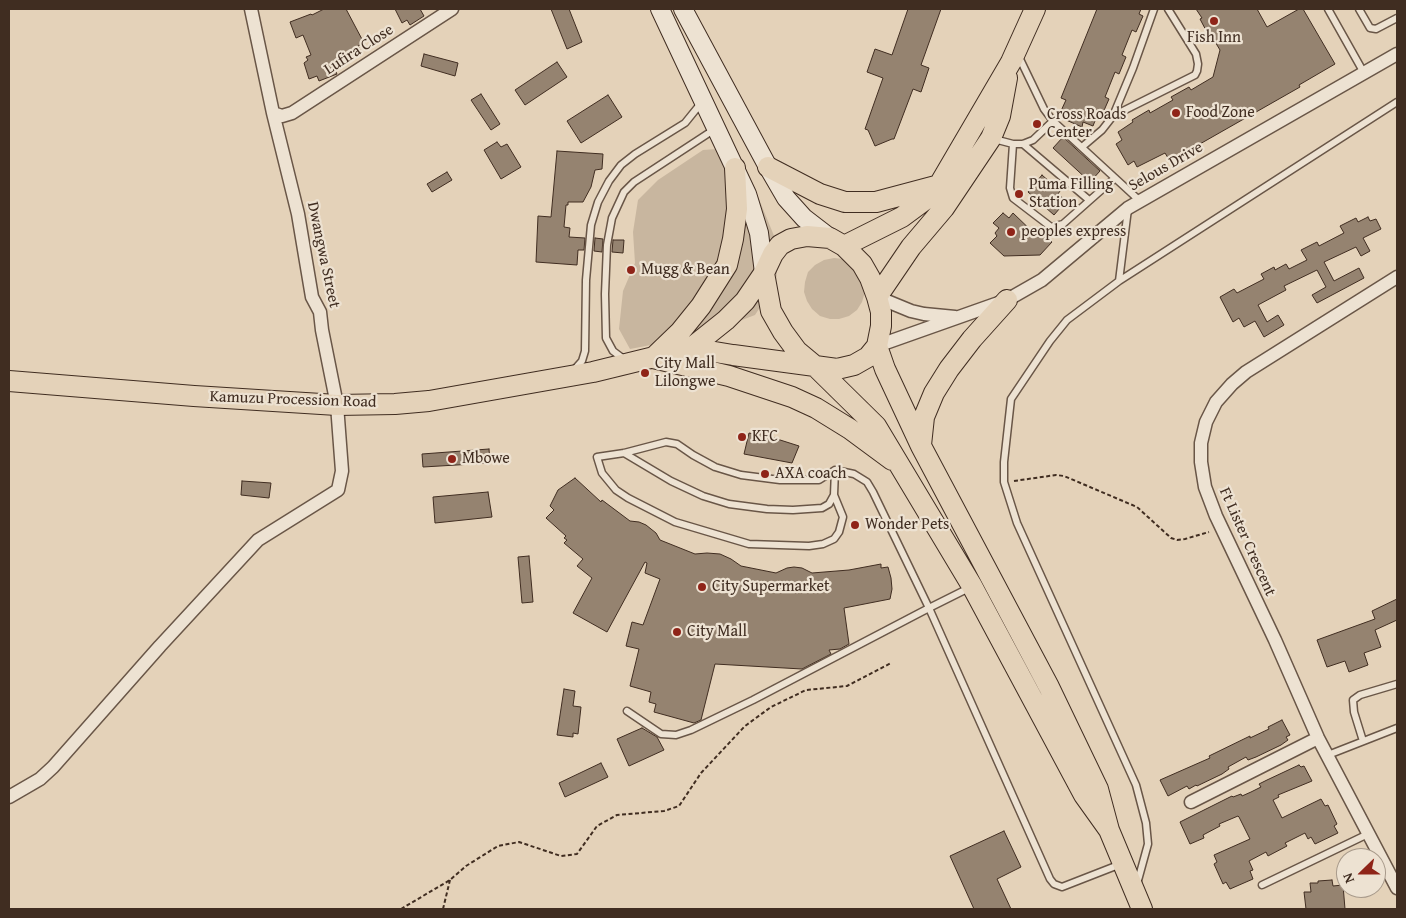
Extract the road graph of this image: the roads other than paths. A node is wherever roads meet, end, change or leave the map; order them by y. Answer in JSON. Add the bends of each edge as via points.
{"nodes":[{"id":1,"x":251,"y":9,"type":"edge"},
{"id":2,"x":452,"y":9,"type":"edge"},
{"id":3,"x":660,"y":9,"type":"edge"},
{"id":4,"x":683,"y":9,"type":"edge"},
{"id":5,"x":1035,"y":9,"type":"edge"},
{"id":6,"x":1154,"y":9,"type":"edge"},
{"id":7,"x":1168,"y":9,"type":"edge"},
{"id":8,"x":1328,"y":9,"type":"edge"},
{"id":9,"x":1359,"y":9,"type":"edge"},
{"id":10,"x":1397,"y":18,"type":"edge"},
{"id":11,"x":1397,"y":54,"type":"edge"},
{"id":12,"x":1013,"y":56,"type":"junction"},
{"id":13,"x":1364,"y":73,"type":"junction"},
{"id":14,"x":702,"y":101,"type":"junction"},
{"id":15,"x":1397,"y":102,"type":"edge"},
{"id":16,"x":277,"y":114,"type":"junction"},
{"id":17,"x":1113,"y":116,"type":"junction"},
{"id":18,"x":1053,"y":121,"type":"junction"},
{"id":19,"x":716,"y":128,"type":"junction"},
{"id":20,"x":991,"y":138,"type":"junction"},
{"id":21,"x":1013,"y":144,"type":"junction"},
{"id":22,"x":1023,"y":144,"type":"junction"},
{"id":23,"x":1082,"y":147,"type":"junction"},
{"id":24,"x":768,"y":167,"type":"junction"},
{"id":25,"x":735,"y":168,"type":"junction"},
{"id":26,"x":1115,"y":178,"type":"junction"},
{"id":27,"x":939,"y":185,"type":"junction"},
{"id":28,"x":1089,"y":200,"type":"junction"},
{"id":29,"x":1140,"y":201,"type":"junction"},
{"id":30,"x":1128,"y":208,"type":"junction"},
{"id":31,"x":837,"y":242,"type":"junction"},
{"id":32,"x":764,"y":273,"type":"junction"},
{"id":33,"x":1397,"y":276,"type":"edge"},
{"id":34,"x":1119,"y":281,"type":"junction"},
{"id":35,"x":877,"y":297,"type":"junction"},
{"id":36,"x":1007,"y":300,"type":"junction"},
{"id":37,"x":960,"y":317,"type":"junction"},
{"id":38,"x":877,"y":346,"type":"junction"},
{"id":39,"x":691,"y":348,"type":"junction"},
{"id":40,"x":644,"y":361,"type":"junction"},
{"id":41,"x":815,"y":366,"type":"junction"},
{"id":42,"x":563,"y":378,"type":"junction"},
{"id":43,"x":9,"y":381,"type":"edge"},
{"id":44,"x":337,"y":405,"type":"junction"},
{"id":45,"x":921,"y":446,"type":"junction"},
{"id":46,"x":624,"y":453,"type":"junction"},
{"id":47,"x":899,"y":465,"type":"junction"},
{"id":48,"x":835,"y":470,"type":"junction"},
{"id":49,"x":834,"y":495,"type":"junction"},
{"id":50,"x":972,"y":586,"type":"junction"},
{"id":51,"x":929,"y":608,"type":"junction"},
{"id":52,"x":1397,"y":684,"type":"edge"},
{"id":53,"x":627,"y":711,"type":"dead end"},
{"id":54,"x":1397,"y":728,"type":"edge"},
{"id":55,"x":1318,"y":738,"type":"junction"},
{"id":56,"x":1363,"y":741,"type":"junction"},
{"id":57,"x":1328,"y":755,"type":"junction"},
{"id":58,"x":9,"y":797,"type":"edge"},
{"id":59,"x":1191,"y":802,"type":"dead end"},
{"id":60,"x":1109,"y":830,"type":"junction"},
{"id":61,"x":1368,"y":834,"type":"junction"},
{"id":62,"x":1122,"y":863,"type":"junction"},
{"id":63,"x":1394,"y":873,"type":"edge"},
{"id":64,"x":1262,"y":885,"type":"dead end"},
{"id":65,"x":1397,"y":888,"type":"edge"},
{"id":66,"x":1138,"y":901,"type":"edge"}],
"edges":[{"from":1,"to":16,"type":"street","name":"Dwangwa Street"},
{"from":2,"to":16,"type":"street","name":"Lufira Close","via":[[292,114]]},
{"from":3,"to":14,"type":"main road"},
{"from":4,"to":24,"type":"main road"},
{"from":5,"to":12,"type":"highway"},
{"from":6,"to":17,"type":"lane"},
{"from":7,"to":17,"type":"lane","via":[[1196,54],[1195,75]]},
{"from":8,"to":13,"type":"lane"},
{"from":9,"to":10,"type":"lane","via":[[1370,28],[1376,29]]},
{"from":11,"to":13,"type":"street","name":"Selous Drive"},
{"from":12,"to":18,"type":"lane"},
{"from":12,"to":20,"type":"highway","via":[[1000,116]]},
{"from":12,"to":27,"type":"highway"},
{"from":13,"to":29,"type":"street","name":"Selous Drive"},
{"from":14,"to":19,"type":"main road"},
{"from":14,"to":42,"type":"lane","via":[[685,123],[621,165],[598,202],[591,225],[586,280],[585,351],[577,368]]},
{"from":15,"to":34,"type":"lane"},
{"from":16,"to":44,"type":"street","name":"Dwangwa Street","via":[[312,297],[320,312]]},
{"from":17,"to":23,"type":"lane"},
{"from":18,"to":22,"type":"lane","via":[[1033,140]]},
{"from":18,"to":23,"type":"lane"},
{"from":19,"to":25,"type":"main road"},
{"from":19,"to":40,"type":"lane","via":[[634,182],[624,192],[612,218],[607,245],[606,338],[613,351],[623,359]]},
{"from":20,"to":21,"type":"lane"},
{"from":20,"to":35,"type":"highway","via":[[944,208],[911,246]]},
{"from":21,"to":22,"type":"lane"},
{"from":21,"to":28,"type":"lane","via":[[1010,188],[1013,198],[1051,227],[1063,224]]},
{"from":22,"to":28,"type":"lane"},
{"from":23,"to":26,"type":"lane"},
{"from":24,"to":27,"type":"highway","via":[[820,194],[845,202],[876,202]]},
{"from":24,"to":31,"type":"main road","via":[[786,198],[804,218]]},
{"from":25,"to":32,"type":"main road","via":[[755,216]]},
{"from":25,"to":40,"type":"highway","via":[[737,210],[726,265],[714,288],[680,332]]},
{"from":26,"to":28,"type":"lane"},
{"from":26,"to":29,"type":"lane"},
{"from":27,"to":31,"type":"highway","via":[[902,217]]},
{"from":29,"to":30,"type":"street","name":"Selous Drive"},
{"from":30,"to":34,"type":"lane"},
{"from":30,"to":36,"type":"street","name":"Selous Drive","via":[[1042,280]]},
{"from":31,"to":32,"type":"highway","via":[[807,236],[791,238],[780,244]]},
{"from":31,"to":35,"type":"highway","via":[[862,264]]},
{"from":32,"to":39,"type":"highway","via":[[745,301]]},
{"from":32,"to":41,"type":"highway","via":[[771,311],[782,332]]},
{"from":33,"to":55,"type":"street","name":"Ft Lister Crescent","via":[[1246,372],[1216,402],[1206,422],[1201,443],[1206,493]]},
{"from":34,"to":66,"type":"lane","via":[[1067,320],[1011,400],[1004,482],[1017,523],[1136,785],[1148,844]]},
{"from":35,"to":37,"type":"street","name":"Selous Drive","via":[[911,311]]},
{"from":35,"to":38,"type":"highway","via":[[881,326]]},
{"from":36,"to":37,"type":"street","name":"Selous Drive"},
{"from":36,"to":45,"type":"highway","via":[[972,339],[934,393],[924,417]]},
{"from":37,"to":38,"type":"street","name":"Selous Drive"},
{"from":38,"to":41,"type":"highway","via":[[868,357],[854,365],[837,369]]},
{"from":38,"to":45,"type":"highway"},
{"from":39,"to":40,"type":"highway","name":"Kamuzu Procession Road"},
{"from":39,"to":41,"type":"highway"},
{"from":40,"to":42,"type":"highway","name":"Kamuzu Procession Road"},
{"from":40,"to":47,"type":"highway","via":[[728,376],[792,397],[850,429]]},
{"from":41,"to":47,"type":"highway","via":[[876,426]]},
{"from":42,"to":44,"type":"highway","name":"Kamuzu Procession Road","via":[[429,401]]},
{"from":43,"to":44,"type":"highway","name":"Kamuzu Procession Road"},
{"from":44,"to":58,"type":"street","name":"Dwangwa Street","via":[[342,470],[338,490],[258,540],[53,767],[40,779]]},
{"from":45,"to":60,"type":"highway","via":[[1049,687],[1098,789]]},
{"from":46,"to":48,"type":"lane","via":[[666,442],[741,475],[780,480],[819,480]]},
{"from":46,"to":49,"type":"lane","via":[[671,481],[729,504],[767,509],[822,508]]},
{"from":46,"to":49,"type":"lane","via":[[597,457],[602,473],[616,490],[676,522],[749,544],[809,546],[834,539],[842,517]]},
{"from":47,"to":50,"type":"highway"},
{"from":48,"to":49,"type":"lane"},
{"from":48,"to":51,"type":"lane","via":[[854,474],[867,482]]},
{"from":50,"to":51,"type":"lane"},
{"from":50,"to":60,"type":"highway","via":[[1084,795]]},
{"from":51,"to":53,"type":"lane","via":[[691,730],[676,735],[661,734]]},
{"from":51,"to":62,"type":"lane","via":[[1050,879],[1062,887]]},
{"from":52,"to":56,"type":"lane","via":[[1353,700]]},
{"from":54,"to":56,"type":"lane"},
{"from":55,"to":57,"type":"street","name":"Ft Lister Crescent"},
{"from":55,"to":59,"type":"street"},
{"from":56,"to":57,"type":"lane"},
{"from":57,"to":61,"type":"street","name":"Ft Lister Crescent"},
{"from":60,"to":62,"type":"highway"},
{"from":61,"to":63,"type":"street","name":"Ft Lister Crescent"},
{"from":61,"to":64,"type":"lane"},
{"from":62,"to":66,"type":"highway"},
{"from":63,"to":65,"type":"street","name":"Ft Lister Crescent"}]}
